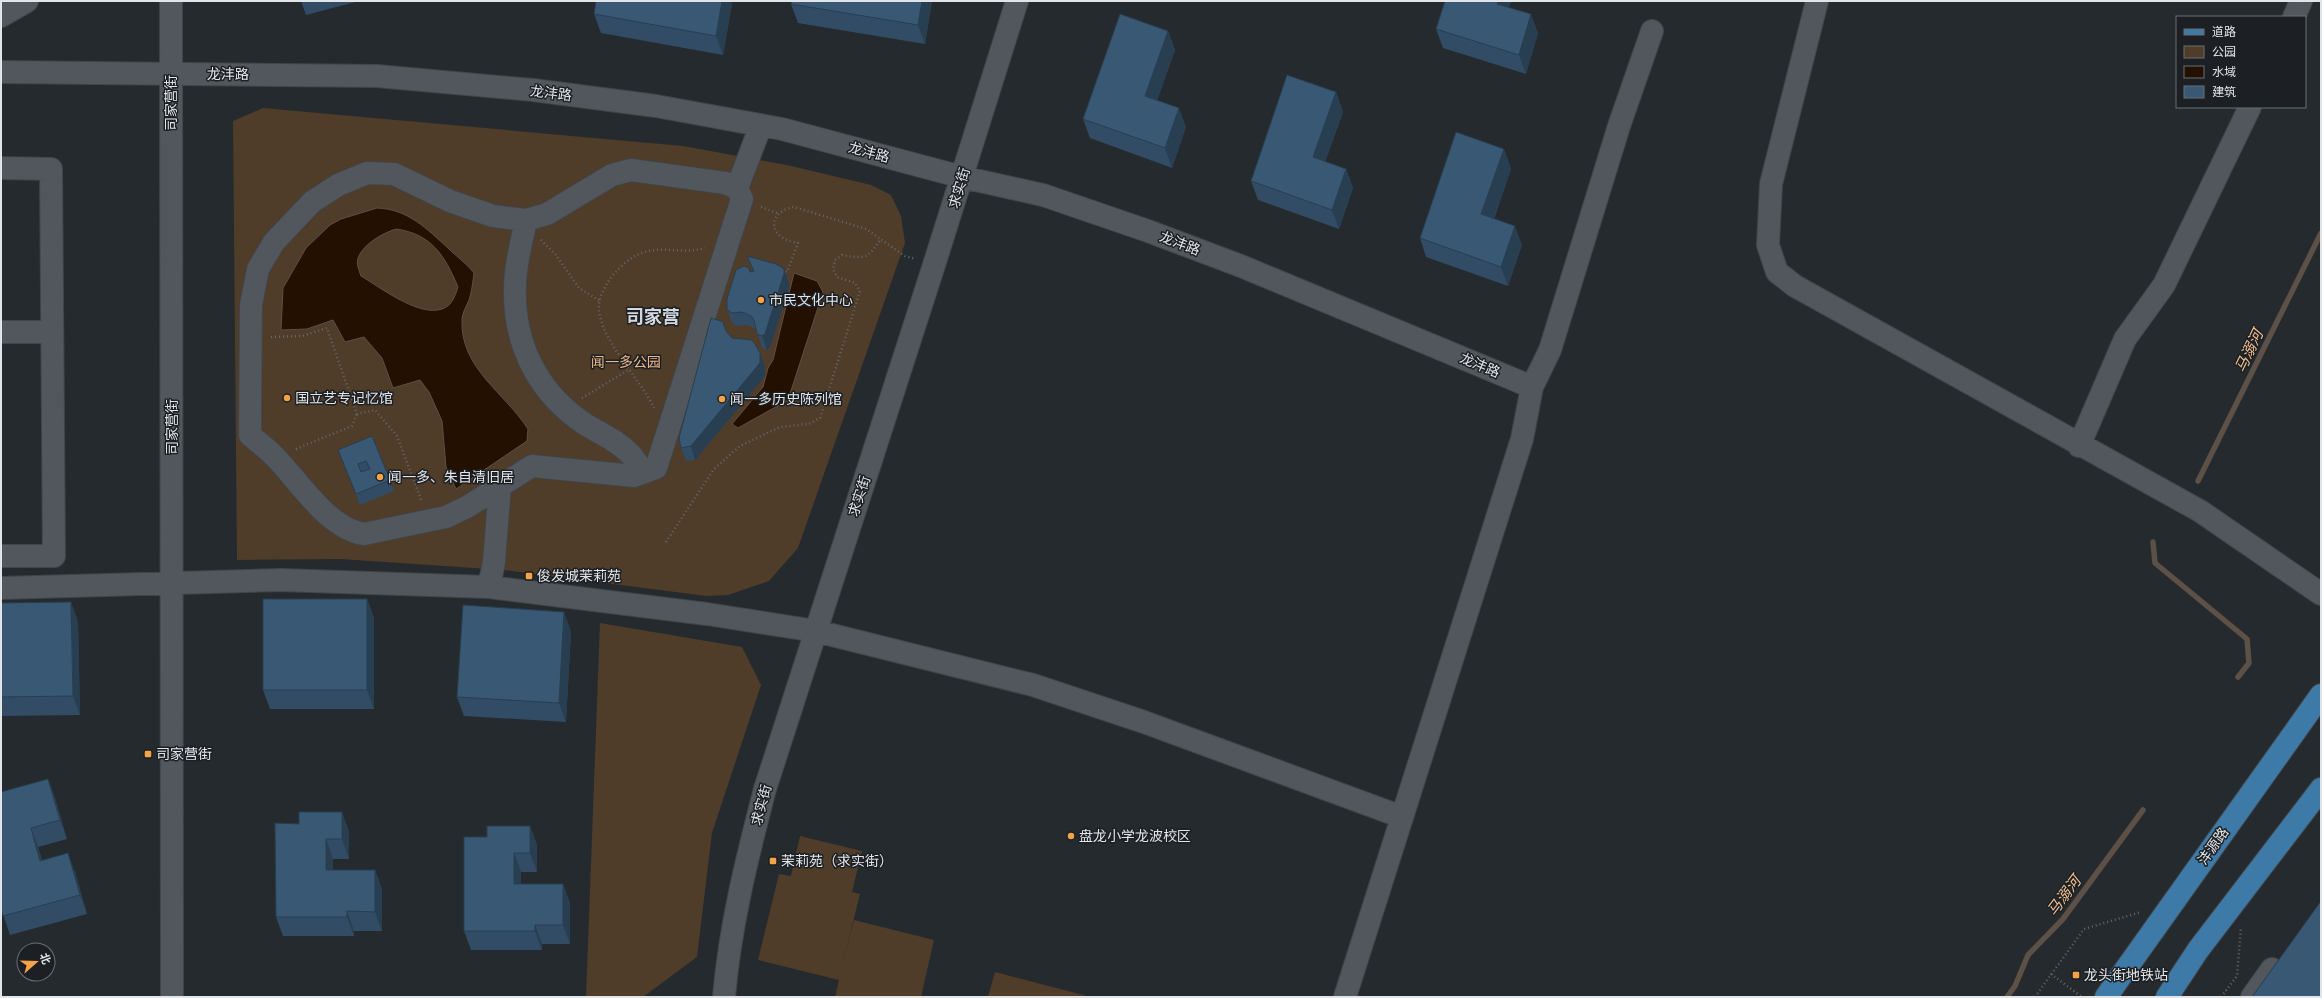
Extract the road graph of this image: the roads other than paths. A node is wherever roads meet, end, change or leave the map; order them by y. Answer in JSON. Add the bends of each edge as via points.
{"nodes":[{"id":1,"x":28,"y":1,"type":"edge"},
{"id":2,"x":171,"y":1,"type":"edge"},
{"id":3,"x":1016,"y":1,"type":"edge"},
{"id":4,"x":1817,"y":1,"type":"edge"},
{"id":5,"x":2302,"y":1,"type":"edge"},
{"id":6,"x":1,"y":16,"type":"edge"},
{"id":7,"x":2294,"y":16,"type":"edge"},
{"id":8,"x":1652,"y":31,"type":"dead end"},
{"id":9,"x":1,"y":72,"type":"edge"},
{"id":10,"x":171,"y":74,"type":"junction"},
{"id":11,"x":2250,"y":108,"type":"edge"},
{"id":12,"x":761,"y":125,"type":"junction"},
{"id":13,"x":1,"y":168,"type":"edge"},
{"id":14,"x":962,"y":177,"type":"junction"},
{"id":15,"x":736,"y":188,"type":"junction"},
{"id":16,"x":526,"y":220,"type":"junction"},
{"id":17,"x":1,"y":332,"type":"edge"},
{"id":18,"x":52,"y":332,"type":"junction"},
{"id":19,"x":1532,"y":387,"type":"junction"},
{"id":20,"x":2079,"y":446,"type":"junction"},
{"id":21,"x":643,"y":473,"type":"junction"},
{"id":22,"x":500,"y":486,"type":"junction"},
{"id":23,"x":1,"y":556,"type":"edge"},
{"id":24,"x":172,"y":582,"type":"junction"},
{"id":25,"x":489,"y":587,"type":"junction"},
{"id":26,"x":1,"y":588,"type":"edge"},
{"id":27,"x":2321,"y":594,"type":"edge"},
{"id":28,"x":816,"y":631,"type":"junction"},
{"id":29,"x":2321,"y":694,"type":"edge"},
{"id":30,"x":2318,"y":799,"type":"edge"},
{"id":31,"x":1402,"y":816,"type":"junction"},
{"id":32,"x":2284,"y":952,"type":"edge"},
{"id":33,"x":172,"y":997,"type":"edge"},
{"id":34,"x":724,"y":997,"type":"edge"},
{"id":35,"x":1346,"y":997,"type":"edge"},
{"id":36,"x":2106,"y":997,"type":"edge"},
{"id":37,"x":2168,"y":997,"type":"edge"},
{"id":38,"x":2252,"y":997,"type":"edge"}],
"edges":[{"from":1,"to":6,"type":"street"},
{"from":2,"to":10,"type":"street","name":"司家营街"},
{"from":3,"to":14,"type":"street","name":"求实街"},
{"from":4,"to":20,"type":"street","via":[[1770,184],[1768,245],[1777,272],[1795,286]]},
{"from":5,"to":7,"type":"street"},
{"from":8,"to":19,"type":"street","via":[[1619,126],[1550,350]]},
{"from":9,"to":10,"type":"street","name":"龙沣路"},
{"from":10,"to":12,"type":"street","name":"龙沣路","via":[[377,76],[532,90],[641,104]]},
{"from":10,"to":24,"type":"street","name":"司家营街"},
{"from":11,"to":20,"type":"street","via":[[2164,285],[2125,339]]},
{"from":12,"to":14,"type":"street","name":"龙沣路"},
{"from":12,"to":15,"type":"street"},
{"from":13,"to":18,"type":"street","via":[[51,169]]},
{"from":14,"to":19,"type":"street","name":"龙沣路","via":[[1043,195],[1148,231],[1241,266]]},
{"from":14,"to":28,"type":"street","name":"求实街"},
{"from":15,"to":16,"type":"street","via":[[725,183],[631,170],[612,175],[547,214]]},
{"from":15,"to":21,"type":"street","via":[[742,199],[656,468]]},
{"from":16,"to":21,"type":"street","via":[[514,285],[515,310],[528,362],[544,387],[564,408],[630,453]]},
{"from":16,"to":22,"type":"street","via":[[493,216],[450,201],[394,174],[368,173],[338,185],[312,202],[274,242],[258,269],[251,304],[250,435],[276,458],[332,519],[352,532],[364,534],[446,517]]},
{"from":17,"to":18,"type":"street"},
{"from":18,"to":23,"type":"street","via":[[54,556]]},
{"from":19,"to":31,"type":"street","via":[[1522,439]]},
{"from":20,"to":27,"type":"street","via":[[2200,511]]},
{"from":21,"to":22,"type":"street","via":[[634,476],[532,466]]},
{"from":22,"to":25,"type":"street","via":[[494,562]]},
{"from":24,"to":25,"type":"street","via":[[281,580]]},
{"from":24,"to":26,"type":"street"},
{"from":24,"to":33,"type":"street","name":"司家营街"},
{"from":25,"to":28,"type":"street","via":[[707,614]]},
{"from":28,"to":31,"type":"street","via":[[1033,685]]},
{"from":28,"to":34,"type":"street","name":"求实街","via":[[766,789],[746,864],[728,957]]},
{"from":29,"to":36,"type":"main road","name":"沣源路"},
{"from":30,"to":37,"type":"main road","via":[[2198,950]]},
{"from":31,"to":35,"type":"street"},
{"from":32,"to":38,"type":"street"}]}
